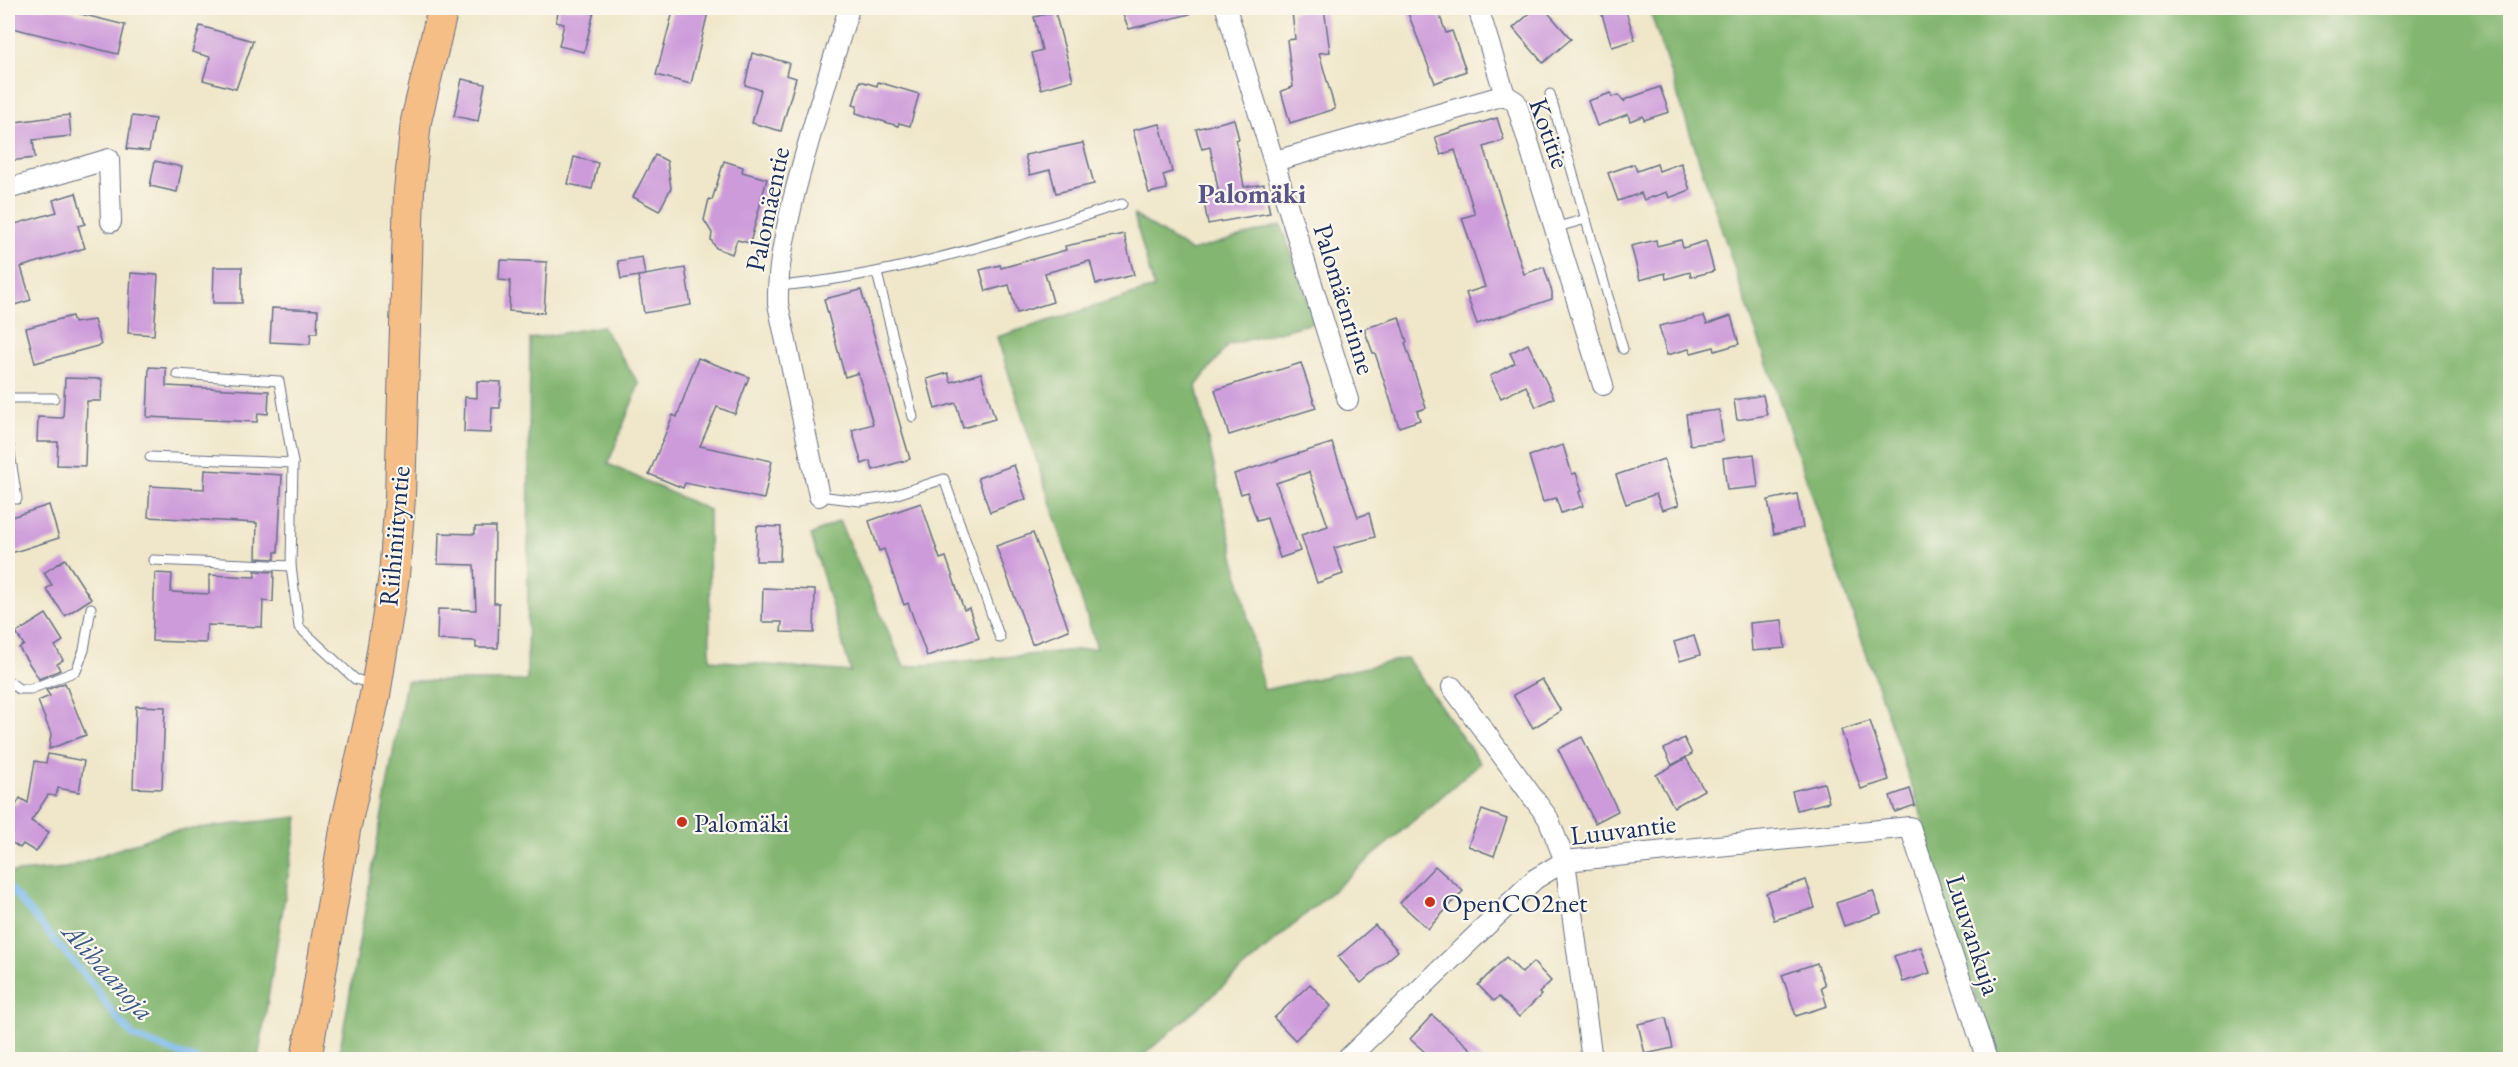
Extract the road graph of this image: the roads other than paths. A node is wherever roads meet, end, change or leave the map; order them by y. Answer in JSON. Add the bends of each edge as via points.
{"nodes":[{"id":1,"x":443,"y":8,"type":"edge"},
{"id":2,"x":849,"y":8,"type":"edge"},
{"id":3,"x":1226,"y":8,"type":"edge"},
{"id":4,"x":1478,"y":8,"type":"edge"},
{"id":5,"x":1550,"y":94,"type":"dead end"},
{"id":6,"x":1505,"y":95,"type":"junction"},
{"id":7,"x":1275,"y":161,"type":"junction"},
{"id":8,"x":8,"y":189,"type":"edge"},
{"id":9,"x":1122,"y":204,"type":"dead end"},
{"id":10,"x":1586,"y":219,"type":"junction"},
{"id":11,"x":111,"y":222,"type":"dead end"},
{"id":12,"x":1554,"y":228,"type":"junction"},
{"id":13,"x":877,"y":273,"type":"junction"},
{"id":14,"x":777,"y":286,"type":"junction"},
{"id":15,"x":1623,"y":348,"type":"dead end"},
{"id":16,"x":177,"y":374,"type":"dead end"},
{"id":17,"x":1603,"y":385,"type":"dead end"},
{"id":18,"x":8,"y":398,"type":"edge"},
{"id":19,"x":54,"y":398,"type":"dead end"},
{"id":20,"x":1348,"y":400,"type":"dead end"},
{"id":21,"x":913,"y":417,"type":"dead end"},
{"id":22,"x":8,"y":440,"type":"edge"},
{"id":23,"x":150,"y":457,"type":"dead end"},
{"id":24,"x":293,"y":463,"type":"junction"},
{"id":25,"x":819,"y":496,"type":"joint"},
{"id":26,"x":17,"y":499,"type":"dead end"},
{"id":27,"x":153,"y":560,"type":"dead end"},
{"id":28,"x":291,"y":566,"type":"junction"},
{"id":29,"x":91,"y":608,"type":"dead end"},
{"id":30,"x":1000,"y":638,"type":"dead end"},
{"id":31,"x":8,"y":681,"type":"edge"},
{"id":32,"x":377,"y":685,"type":"junction"},
{"id":33,"x":1452,"y":687,"type":"dead end"},
{"id":34,"x":1910,"y":827,"type":"joint"},
{"id":35,"x":1565,"y":861,"type":"junction"},
{"id":36,"x":306,"y":1059,"type":"edge"},
{"id":37,"x":1346,"y":1059,"type":"edge"},
{"id":38,"x":1592,"y":1059,"type":"edge"},
{"id":39,"x":1987,"y":1059,"type":"edge"}],
"edges":[{"from":1,"to":32,"type":"main road","name":"Riihiniityntie","via":[[416,121],[409,191],[400,497],[394,576]]},
{"from":2,"to":14,"type":"street","name":"Palomäentie","via":[[801,168]]},
{"from":3,"to":7,"type":"street","name":"Palomäenrinne"},
{"from":4,"to":6,"type":"street"},
{"from":5,"to":10,"type":"lane"},
{"from":6,"to":7,"type":"street","name":"Kotitie"},
{"from":6,"to":12,"type":"street","name":"Kotitie","via":[[1516,102]]},
{"from":7,"to":20,"type":"street","name":"Palomäenrinne"},
{"from":8,"to":11,"type":"street","via":[[109,159]]},
{"from":9,"to":13,"type":"lane","via":[[949,257]]},
{"from":10,"to":12,"type":"lane"},
{"from":10,"to":15,"type":"lane"},
{"from":12,"to":17,"type":"street","name":"Kotitie"},
{"from":13,"to":14,"type":"lane"},
{"from":13,"to":21,"type":"lane"},
{"from":14,"to":25,"type":"street","name":"Palomäentie"},
{"from":16,"to":24,"type":"lane","via":[[279,381]]},
{"from":18,"to":19,"type":"lane"},
{"from":22,"to":26,"type":"lane"},
{"from":23,"to":24,"type":"lane"},
{"from":24,"to":28,"type":"lane"},
{"from":25,"to":30,"type":"lane","via":[[860,501],[888,497],[944,479]]},
{"from":27,"to":28,"type":"lane"},
{"from":28,"to":32,"type":"lane","via":[[299,627],[355,679]]},
{"from":29,"to":31,"type":"lane","via":[[76,671],[31,689],[19,689]]},
{"from":32,"to":36,"type":"main road","name":"Riihiniityntie","via":[[345,830]]},
{"from":33,"to":35,"type":"street","via":[[1548,818]]},
{"from":34,"to":35,"type":"street","name":"Luuvantie"},
{"from":34,"to":39,"type":"street","name":"Luuvankuja"},
{"from":35,"to":37,"type":"street","name":"Luuvantie","via":[[1535,879]]},
{"from":35,"to":38,"type":"street"}]}
